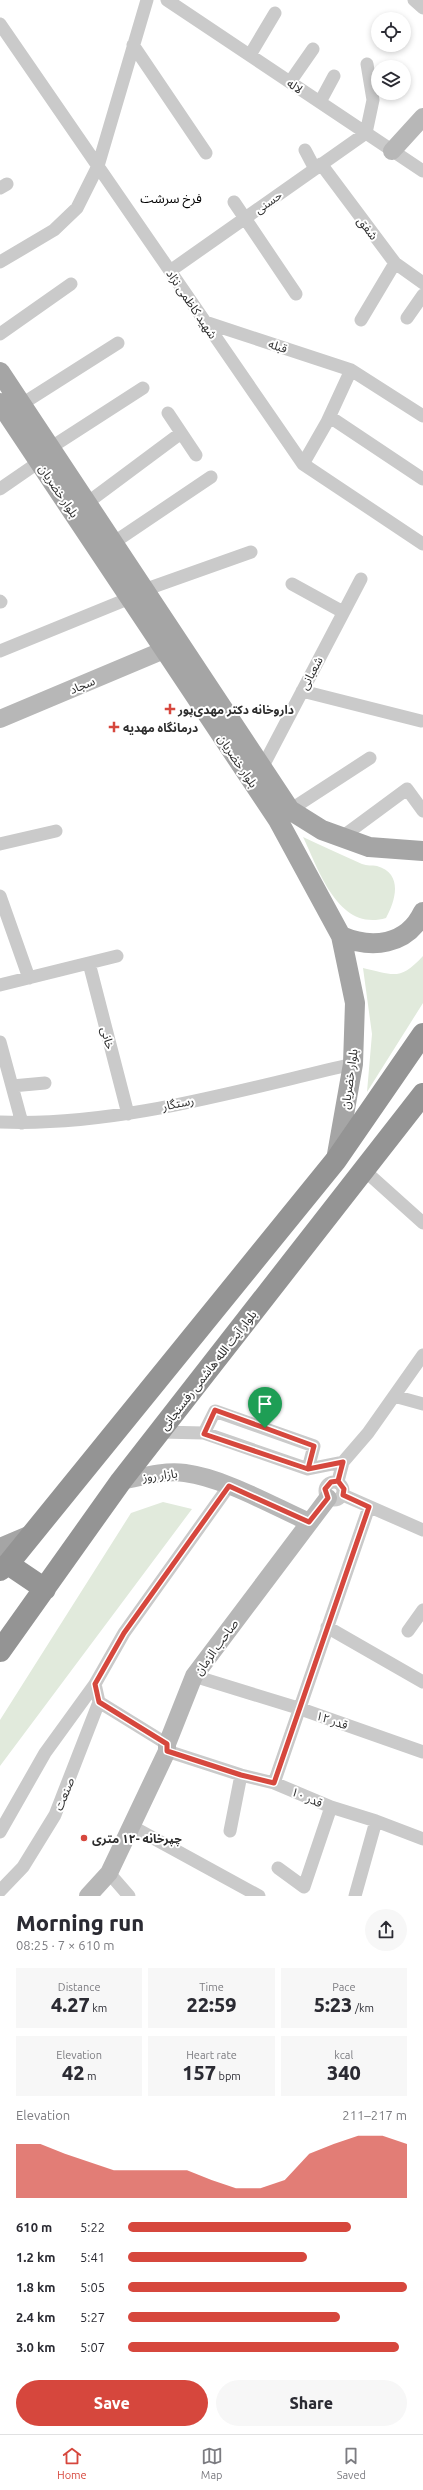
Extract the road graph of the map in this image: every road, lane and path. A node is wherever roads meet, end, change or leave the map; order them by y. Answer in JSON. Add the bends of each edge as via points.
{"nodes":[{"id":1,"x":147,"y":0,"type":"edge"},
{"id":2,"x":168,"y":0,"type":"edge"},
{"id":3,"x":414,"y":0,"type":"edge"},
{"id":4,"x":423,"y":8,"type":"edge"},
{"id":5,"x":275,"y":13,"type":"dead end"},
{"id":6,"x":0,"y":24,"type":"edge"},
{"id":7,"x":133,"y":45,"type":"junction"},
{"id":8,"x":313,"y":49,"type":"dead end"},
{"id":9,"x":250,"y":55,"type":"junction"},
{"id":10,"x":367,"y":64,"type":"dead end"},
{"id":11,"x":334,"y":76,"type":"dead end"},
{"id":12,"x":290,"y":82,"type":"junction"},
{"id":13,"x":320,"y":102,"type":"junction"},
{"id":14,"x":423,"y":117,"type":"edge"},
{"id":15,"x":366,"y":133,"type":"junction"},
{"id":16,"x":305,"y":150,"type":"dead end"},
{"id":17,"x":392,"y":151,"type":"junction"},
{"id":18,"x":206,"y":153,"type":"dead end"},
{"id":19,"x":98,"y":166,"type":"junction"},
{"id":20,"x":318,"y":167,"type":"junction"},
{"id":21,"x":423,"y":171,"type":"edge"},
{"id":22,"x":234,"y":202,"type":"dead end"},
{"id":23,"x":244,"y":219,"type":"junction"},
{"id":24,"x":0,"y":262,"type":"edge"},
{"id":25,"x":394,"y":263,"type":"junction"},
{"id":26,"x":170,"y":272,"type":"junction"},
{"id":27,"x":423,"y":283,"type":"edge"},
{"id":28,"x":71,"y":284,"type":"dead end"},
{"id":29,"x":296,"y":294,"type":"dead end"},
{"id":30,"x":423,"y":295,"type":"edge"},
{"id":31,"x":407,"y":318,"type":"dead end"},
{"id":32,"x":361,"y":320,"type":"dead end"},
{"id":33,"x":205,"y":322,"type":"junction"},
{"id":34,"x":0,"y":334,"type":"edge"},
{"id":35,"x":118,"y":343,"type":"dead end"},
{"id":36,"x":351,"y":370,"type":"junction"},
{"id":37,"x":0,"y":372,"type":"edge"},
{"id":38,"x":143,"y":388,"type":"dead end"},
{"id":39,"x":0,"y":403,"type":"edge"},
{"id":40,"x":22,"y":404,"type":"junction"},
{"id":41,"x":168,"y":414,"type":"dead end"},
{"id":42,"x":423,"y":416,"type":"edge"},
{"id":43,"x":330,"y":417,"type":"junction"},
{"id":44,"x":181,"y":433,"type":"junction"},
{"id":45,"x":45,"y":455,"type":"junction"},
{"id":46,"x":196,"y":455,"type":"dead end"},
{"id":47,"x":303,"y":464,"type":"junction"},
{"id":48,"x":211,"y":477,"type":"dead end"},
{"id":49,"x":423,"y":479,"type":"edge"},
{"id":50,"x":0,"y":489,"type":"edge"},
{"id":51,"x":87,"y":503,"type":"junction"},
{"id":52,"x":113,"y":543,"type":"junction"},
{"id":53,"x":423,"y":544,"type":"edge"},
{"id":54,"x":251,"y":552,"type":"dead end"},
{"id":55,"x":361,"y":579,"type":"dead end"},
{"id":56,"x":292,"y":584,"type":"dead end"},
{"id":57,"x":137,"y":594,"type":"junction"},
{"id":58,"x":343,"y":612,"type":"junction"},
{"id":59,"x":164,"y":650,"type":"junction"},
{"id":60,"x":0,"y":651,"type":"edge"},
{"id":61,"x":302,"y":691,"type":"junction"},
{"id":62,"x":0,"y":719,"type":"edge"},
{"id":63,"x":422,"y":722,"type":"dead end"},
{"id":64,"x":370,"y":758,"type":"dead end"},
{"id":65,"x":262,"y":768,"type":"junction"},
{"id":66,"x":290,"y":810,"type":"junction"},
{"id":67,"x":423,"y":811,"type":"edge"},
{"id":68,"x":56,"y":831,"type":"dead end"},
{"id":69,"x":342,"y":837,"type":"junction"},
{"id":70,"x":0,"y":844,"type":"edge"},
{"id":71,"x":421,"y":855,"type":"edge"},
{"id":72,"x":0,"y":896,"type":"edge"},
{"id":73,"x":423,"y":912,"type":"edge"},
{"id":74,"x":341,"y":936,"type":"junction"},
{"id":75,"x":117,"y":956,"type":"dead end"},
{"id":76,"x":89,"y":963,"type":"junction"},
{"id":77,"x":29,"y":978,"type":"junction"},
{"id":78,"x":0,"y":985,"type":"edge"},
{"id":79,"x":423,"y":1034,"type":"edge"},
{"id":80,"x":0,"y":1042,"type":"edge"},
{"id":81,"x":353,"y":1064,"type":"junction"},
{"id":82,"x":45,"y":1083,"type":"dead end"},
{"id":83,"x":12,"y":1086,"type":"junction"},
{"id":84,"x":421,"y":1102,"type":"edge"},
{"id":85,"x":128,"y":1114,"type":"junction"},
{"id":86,"x":0,"y":1122,"type":"edge"},
{"id":87,"x":22,"y":1123,"type":"junction"},
{"id":88,"x":336,"y":1160,"type":"junction"},
{"id":89,"x":364,"y":1170,"type":"junction"},
{"id":90,"x":423,"y":1223,"type":"edge"},
{"id":91,"x":423,"y":1355,"type":"edge"},
{"id":92,"x":394,"y":1396,"type":"junction"},
{"id":93,"x":423,"y":1404,"type":"edge"},
{"id":94,"x":160,"y":1432,"type":"junction"},
{"id":95,"x":204,"y":1434,"type":"junction"},
{"id":96,"x":343,"y":1462,"type":"junction"},
{"id":97,"x":308,"y":1469,"type":"junction"},
{"id":98,"x":121,"y":1481,"type":"junction"},
{"id":99,"x":338,"y":1481,"type":"junction"},
{"id":100,"x":229,"y":1486,"type":"junction"},
{"id":101,"x":335,"y":1497,"type":"junction"},
{"id":102,"x":369,"y":1507,"type":"junction"},
{"id":103,"x":309,"y":1522,"type":"junction"},
{"id":104,"x":423,"y":1530,"type":"edge"},
{"id":105,"x":3,"y":1560,"type":"edge"},
{"id":106,"x":45,"y":1588,"type":"junction"},
{"id":107,"x":423,"y":1610,"type":"edge"},
{"id":108,"x":327,"y":1627,"type":"junction"},
{"id":109,"x":408,"y":1632,"type":"dead end"},
{"id":110,"x":0,"y":1651,"type":"edge"},
{"id":111,"x":194,"y":1676,"type":"junction"},
{"id":112,"x":423,"y":1682,"type":"edge"},
{"id":113,"x":95,"y":1684,"type":"junction"},
{"id":114,"x":99,"y":1702,"type":"junction"},
{"id":115,"x":298,"y":1708,"type":"junction"},
{"id":116,"x":167,"y":1748,"type":"junction"},
{"id":117,"x":423,"y":1752,"type":"edge"},
{"id":118,"x":241,"y":1775,"type":"junction"},
{"id":119,"x":274,"y":1783,"type":"junction"},
{"id":120,"x":331,"y":1807,"type":"junction"},
{"id":121,"x":376,"y":1821,"type":"junction"},
{"id":122,"x":132,"y":1828,"type":"junction"},
{"id":123,"x":230,"y":1831,"type":"dead end"},
{"id":124,"x":0,"y":1832,"type":"edge"},
{"id":125,"x":423,"y":1838,"type":"edge"},
{"id":126,"x":278,"y":1868,"type":"dead end"},
{"id":127,"x":109,"y":1873,"type":"junction"},
{"id":128,"x":0,"y":1891,"type":"edge"},
{"id":129,"x":88,"y":1896,"type":"edge"},
{"id":130,"x":129,"y":1896,"type":"edge"},
{"id":131,"x":259,"y":1896,"type":"edge"},
{"id":132,"x":355,"y":1896,"type":"edge"}],
"edges":[{"from":1,"to":7,"type":"street"},
{"from":2,"to":9,"type":"street","name":"لاله"},
{"from":3,"to":4,"type":"street"},
{"from":5,"to":9,"type":"street"},
{"from":6,"to":19,"type":"street","name":"شهید کاظمی نژاد"},
{"from":7,"to":18,"type":"street"},
{"from":7,"to":19,"type":"street"},
{"from":8,"to":12,"type":"street"},
{"from":9,"to":12,"type":"street","name":"لاله"},
{"from":10,"to":15,"type":"street","via":[[373,100]]},
{"from":11,"to":13,"type":"street"},
{"from":12,"to":13,"type":"street","name":"لاله"},
{"from":13,"to":15,"type":"street","name":"لاله"},
{"from":14,"to":17,"type":"street"},
{"from":15,"to":17,"type":"street","name":"لاله"},
{"from":15,"to":20,"type":"street","name":"حسنی"},
{"from":16,"to":20,"type":"street","name":"شفق"},
{"from":17,"to":21,"type":"street","name":"لاله"},
{"from":19,"to":24,"type":"street","via":[[77,208],[54,230]]},
{"from":19,"to":26,"type":"street","name":"شهید کاظمی نژاد"},
{"from":20,"to":23,"type":"street","name":"حسنی"},
{"from":20,"to":25,"type":"street","name":"شفق"},
{"from":22,"to":23,"type":"street"},
{"from":23,"to":26,"type":"street","name":"حسنی"},
{"from":23,"to":29,"type":"street"},
{"from":25,"to":27,"type":"street","name":"شفق"},
{"from":25,"to":32,"type":"street"},
{"from":26,"to":33,"type":"street","name":"شهید کاظمی نژاد"},
{"from":28,"to":34,"type":"street"},
{"from":30,"to":31,"type":"street"},
{"from":33,"to":36,"type":"street","name":"قبله"},
{"from":33,"to":47,"type":"street","name":"شهید کاظمی نژاد"},
{"from":35,"to":40,"type":"street"},
{"from":36,"to":42,"type":"street","name":"قبله"},
{"from":36,"to":43,"type":"street"},
{"from":37,"to":40,"type":"main road","name":"بلوار خضریان"},
{"from":38,"to":45,"type":"street"},
{"from":39,"to":45,"type":"main road","name":"بلوار خضریان"},
{"from":40,"to":45,"type":"main road","name":"بلوار خضریان"},
{"from":41,"to":44,"type":"street"},
{"from":43,"to":47,"type":"street"},
{"from":43,"to":49,"type":"street"},
{"from":44,"to":46,"type":"street"},
{"from":44,"to":51,"type":"street"},
{"from":45,"to":50,"type":"street"},
{"from":45,"to":51,"type":"main road","name":"بلوار خضریان"},
{"from":45,"to":57,"type":"main road","name":"بلوار خضریان"},
{"from":47,"to":53,"type":"street","name":"شهید کاظمی نژاد"},
{"from":48,"to":52,"type":"street"},
{"from":51,"to":52,"type":"main road","name":"بلوار خضریان"},
{"from":52,"to":57,"type":"main road","name":"بلوار خضریان"},
{"from":54,"to":57,"type":"street"},
{"from":55,"to":58,"type":"street","name":"شعبانی"},
{"from":56,"to":58,"type":"street"},
{"from":57,"to":59,"type":"main road","name":"بلوار خضریان"},
{"from":57,"to":60,"type":"street"},
{"from":57,"to":65,"type":"main road","name":"بلوار خضریان"},
{"from":58,"to":61,"type":"street","name":"شعبانی"},
{"from":59,"to":62,"type":"street","name":"سجاد"},
{"from":59,"to":74,"type":"main road","name":"بلوار خضریان","via":[[278,820]]},
{"from":61,"to":63,"type":"street"},
{"from":61,"to":65,"type":"street","name":"شعبانی"},
{"from":64,"to":66,"type":"street"},
{"from":65,"to":66,"type":"main road","name":"بلوار خضریان"},
{"from":66,"to":69,"type":"main road","name":"بلوار خضریان","via":[[322,830]]},
{"from":67,"to":69,"type":"street","via":[[407,789]]},
{"from":68,"to":70,"type":"street"},
{"from":69,"to":71,"type":"main road","name":"بلوار خضریان","via":[[369,847]]},
{"from":72,"to":77,"type":"street"},
{"from":73,"to":74,"type":"main road","via":[[420,919],[407,932],[392,941],[375,945],[363,944]]},
{"from":74,"to":81,"type":"main road","name":"بلوار خضریان","via":[[355,1003]]},
{"from":75,"to":76,"type":"street"},
{"from":76,"to":77,"type":"street"},
{"from":76,"to":85,"type":"street","name":"خانی"},
{"from":77,"to":78,"type":"street"},
{"from":79,"to":88,"type":"highway"},
{"from":80,"to":83,"type":"street"},
{"from":81,"to":85,"type":"street","name":"رستگار"},
{"from":81,"to":88,"type":"main road","name":"بلوار خضریان"},
{"from":82,"to":83,"type":"street"},
{"from":83,"to":87,"type":"street"},
{"from":84,"to":89,"type":"highway","name":"بلوار آیت الله هاشمی رفسنجانی"},
{"from":85,"to":87,"type":"street","name":"رستگار"},
{"from":86,"to":87,"type":"street","name":"رستگار"},
{"from":88,"to":105,"type":"highway","via":[[31,1534]]},
{"from":89,"to":90,"type":"street"},
{"from":89,"to":94,"type":"highway","name":"بلوار آیت الله هاشمی رفسنجانی"},
{"from":91,"to":92,"type":"street"},
{"from":92,"to":93,"type":"street"},
{"from":92,"to":96,"type":"street","via":[[368,1433]]},
{"from":94,"to":95,"type":"street"},
{"from":94,"to":98,"type":"highway","name":"بلوار آیت الله هاشمی رفسنجانی"},
{"from":95,"to":97,"type":"street"},
{"from":95,"to":97,"type":"street","via":[[215,1410],[314,1446]]},
{"from":96,"to":97,"type":"street"},
{"from":96,"to":99,"type":"street"},
{"from":98,"to":100,"type":"street","name":"بازار روز","via":[[184,1472]]},
{"from":98,"to":106,"type":"highway","name":"بلوار آیت الله هاشمی رفسنجانی"},
{"from":99,"to":101,"type":"street","via":[[344,1489]]},
{"from":99,"to":101,"type":"street","via":[[327,1484],[325,1489]]},
{"from":100,"to":103,"type":"street","name":"بازار روز"},
{"from":100,"to":113,"type":"street","via":[[124,1633]]},
{"from":101,"to":102,"type":"street"},
{"from":101,"to":103,"type":"street","name":"صاحب الزمان"},
{"from":102,"to":104,"type":"street"},
{"from":102,"to":108,"type":"street"},
{"from":103,"to":111,"type":"street","name":"صاحب الزمان"},
{"from":105,"to":106,"type":"highway"},
{"from":106,"to":110,"type":"highway","name":"بلوار آیت الله هاشمی رفسنجانی"},
{"from":107,"to":109,"type":"street"},
{"from":108,"to":112,"type":"street"},
{"from":108,"to":115,"type":"street"},
{"from":111,"to":115,"type":"street","name":"قدر ۱۲"},
{"from":111,"to":116,"type":"street","name":"صاحب الزمان"},
{"from":113,"to":114,"type":"street"},
{"from":113,"to":124,"type":"street","via":[[45,1753]]},
{"from":114,"to":116,"type":"street","name":"قدر ۱۰"},
{"from":114,"to":128,"type":"street","name":"صنعت","via":[[55,1815],[23,1867]]},
{"from":115,"to":117,"type":"street","name":"قدر ۱۲"},
{"from":115,"to":119,"type":"street"},
{"from":116,"to":118,"type":"street","name":"قدر ۱۰"},
{"from":116,"to":122,"type":"street","name":"صاحب الزمان"},
{"from":118,"to":119,"type":"street","name":"قدر ۱۰"},
{"from":118,"to":123,"type":"street"},
{"from":119,"to":120,"type":"street","name":"قدر ۱۰"},
{"from":120,"to":121,"type":"street","name":"قدر ۱۰"},
{"from":120,"to":126,"type":"street","via":[[304,1887]]},
{"from":121,"to":125,"type":"street","name":"قدر ۱۰"},
{"from":121,"to":132,"type":"street"},
{"from":122,"to":127,"type":"street","name":"صاحب الزمان"},
{"from":122,"to":131,"type":"street"},
{"from":127,"to":129,"type":"street","name":"صاحب الزمان"},
{"from":127,"to":130,"type":"street"}]}
